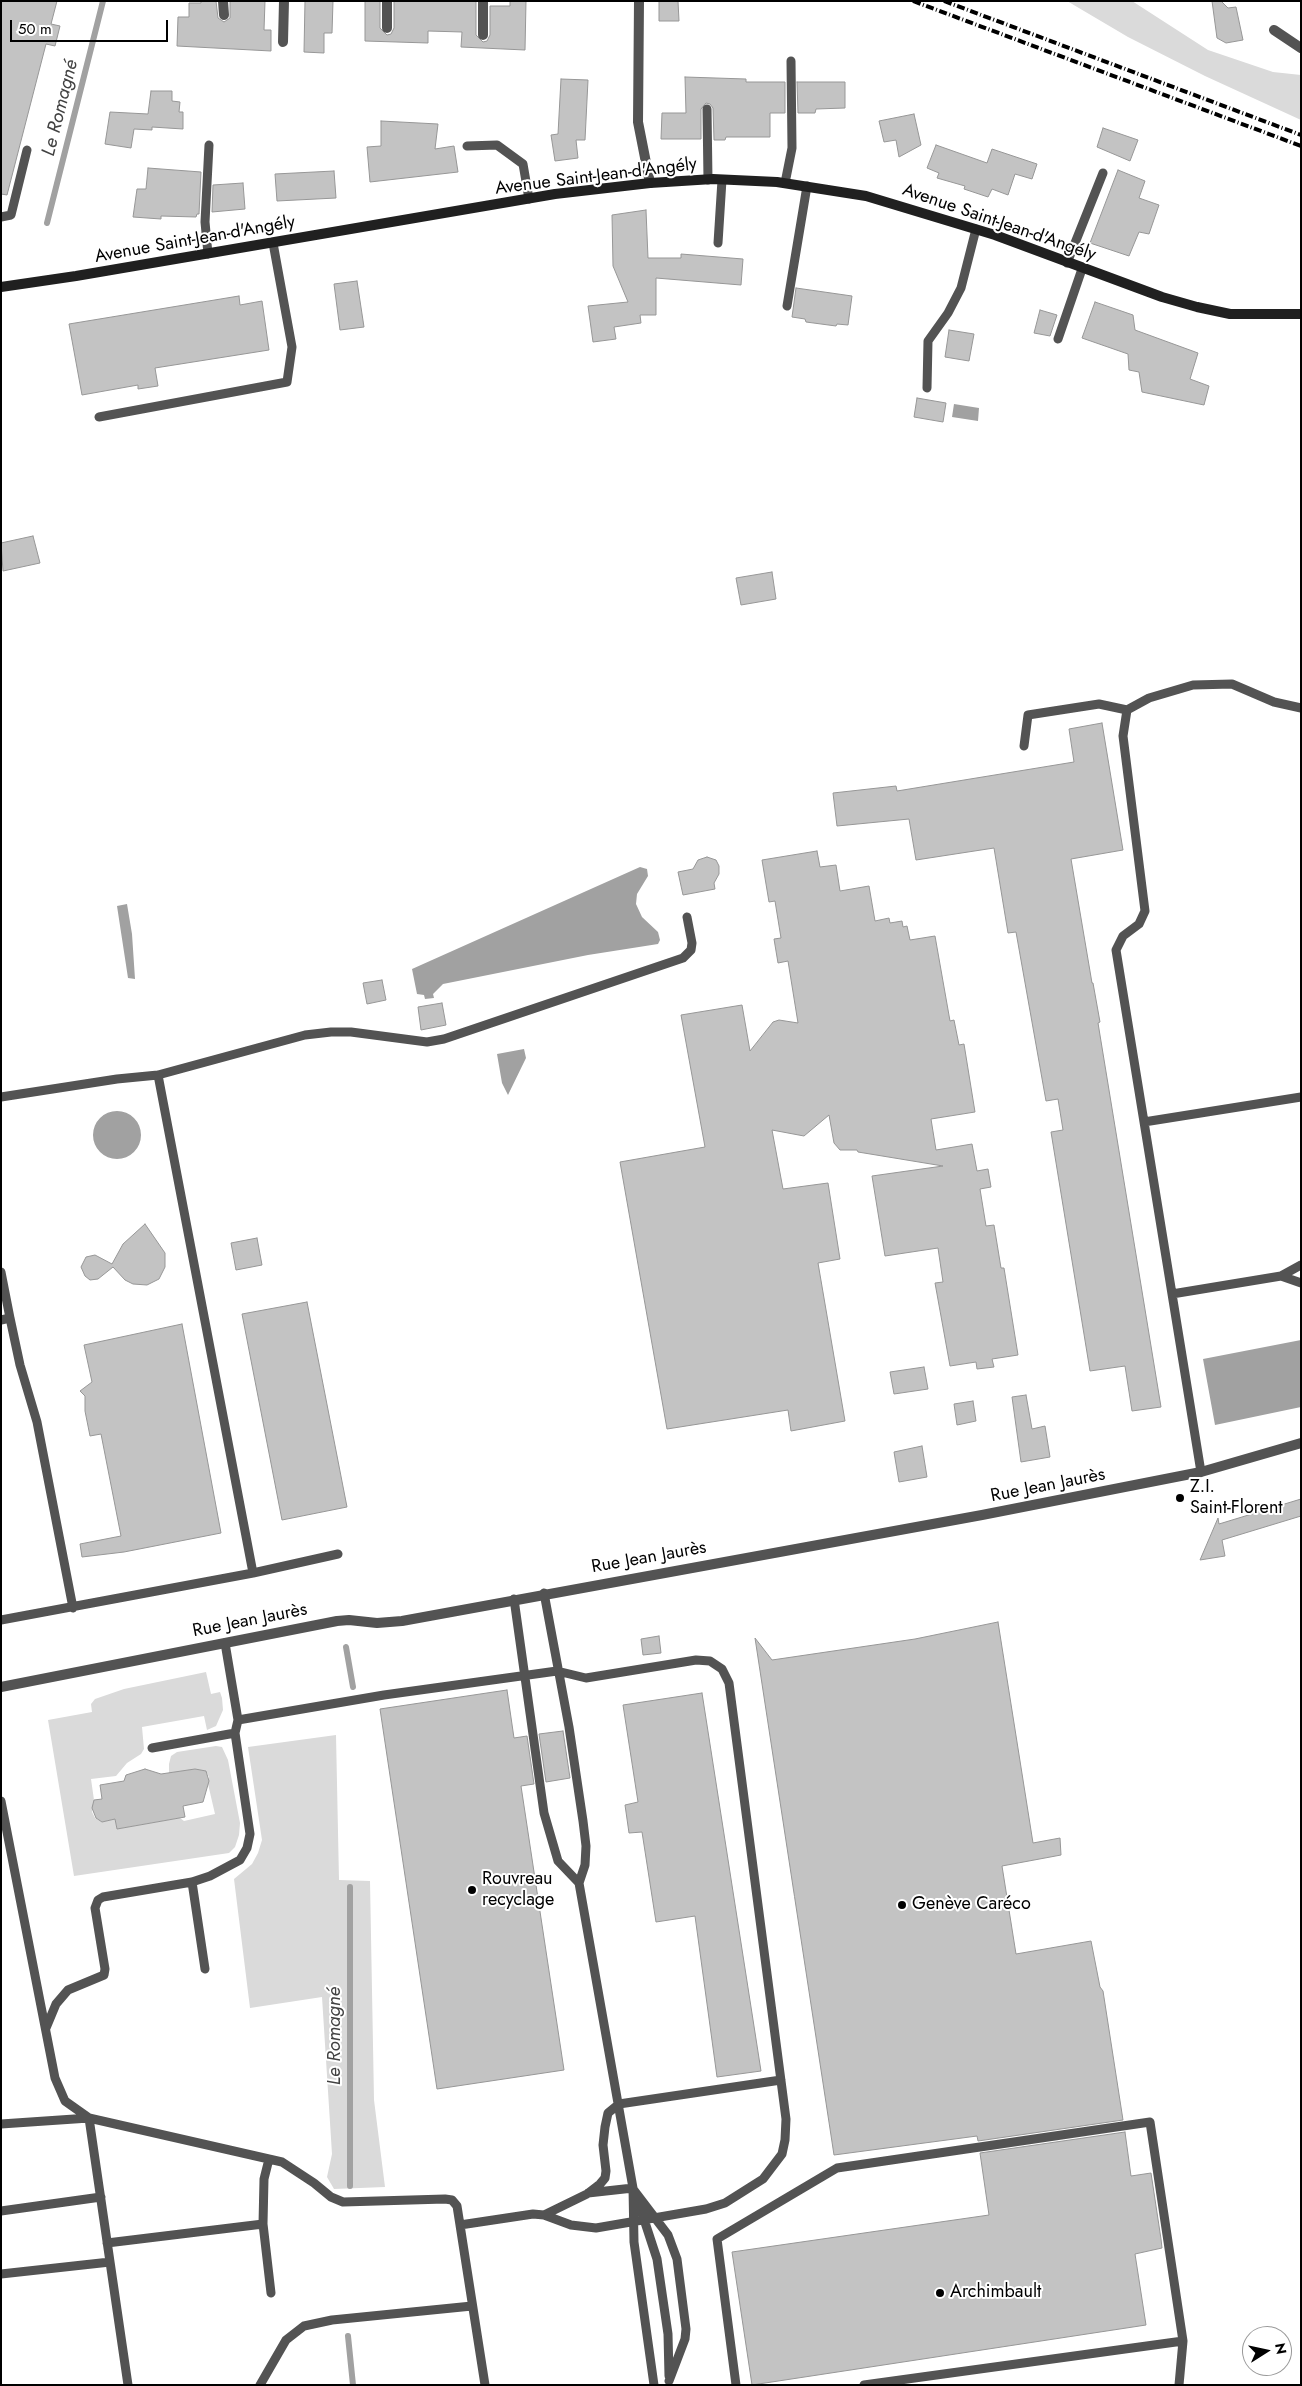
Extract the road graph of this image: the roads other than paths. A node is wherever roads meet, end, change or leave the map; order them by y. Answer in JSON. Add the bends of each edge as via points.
{"nodes":[{"id":1,"x":223,"y":1,"type":"edge"},
{"id":2,"x":284,"y":1,"type":"edge"},
{"id":3,"x":387,"y":1,"type":"edge"},
{"id":4,"x":483,"y":1,"type":"edge"},
{"id":5,"x":639,"y":1,"type":"edge"},
{"id":6,"x":224,"y":15,"type":"dead end"},
{"id":7,"x":387,"y":28,"type":"dead end"},
{"id":8,"x":1274,"y":30,"type":"dead end"},
{"id":9,"x":483,"y":35,"type":"dead end"},
{"id":10,"x":283,"y":42,"type":"dead end"},
{"id":11,"x":1301,"y":48,"type":"edge"},
{"id":12,"x":790,"y":61,"type":"dead end"},
{"id":13,"x":707,"y":110,"type":"dead end"},
{"id":14,"x":209,"y":145,"type":"dead end"},
{"id":15,"x":467,"y":146,"type":"dead end"},
{"id":16,"x":27,"y":150,"type":"dead end"},
{"id":17,"x":1104,"y":173,"type":"dead end"},
{"id":18,"x":708,"y":180,"type":"junction"},
{"id":19,"x":722,"y":180,"type":"junction"},
{"id":20,"x":650,"y":183,"type":"junction"},
{"id":21,"x":785,"y":183,"type":"junction"},
{"id":22,"x":807,"y":186,"type":"junction"},
{"id":23,"x":530,"y":199,"type":"junction"},
{"id":24,"x":1,"y":217,"type":"edge"},
{"id":25,"x":976,"y":230,"type":"junction"},
{"id":26,"x":273,"y":243,"type":"junction"},
{"id":27,"x":718,"y":243,"type":"dead end"},
{"id":28,"x":208,"y":254,"type":"junction"},
{"id":29,"x":1067,"y":263,"type":"junction"},
{"id":30,"x":1082,"y":269,"type":"junction"},
{"id":31,"x":1,"y":287,"type":"edge"},
{"id":32,"x":787,"y":306,"type":"dead end"},
{"id":33,"x":1301,"y":314,"type":"edge"},
{"id":34,"x":1058,"y":338,"type":"dead end"},
{"id":35,"x":927,"y":388,"type":"dead end"},
{"id":36,"x":99,"y":417,"type":"dead end"},
{"id":37,"x":1301,"y":708,"type":"edge"},
{"id":38,"x":1127,"y":710,"type":"junction"},
{"id":39,"x":1024,"y":746,"type":"dead end"},
{"id":40,"x":687,"y":917,"type":"dead end"},
{"id":41,"x":158,"y":1075,"type":"junction"},
{"id":42,"x":1301,"y":1096,"type":"edge"},
{"id":43,"x":1,"y":1097,"type":"edge"},
{"id":44,"x":1144,"y":1122,"type":"junction"},
{"id":45,"x":1301,"y":1265,"type":"edge"},
{"id":46,"x":1,"y":1272,"type":"edge"},
{"id":47,"x":1281,"y":1276,"type":"junction"},
{"id":48,"x":1301,"y":1283,"type":"edge"},
{"id":49,"x":1172,"y":1294,"type":"junction"},
{"id":50,"x":6,"y":1319,"type":"edge"},
{"id":51,"x":1301,"y":1443,"type":"edge"},
{"id":52,"x":1201,"y":1472,"type":"junction"},
{"id":53,"x":338,"y":1554,"type":"dead end"},
{"id":54,"x":253,"y":1573,"type":"junction"},
{"id":55,"x":544,"y":1594,"type":"junction"},
{"id":56,"x":514,"y":1599,"type":"junction"},
{"id":57,"x":73,"y":1608,"type":"junction"},
{"id":58,"x":1,"y":1620,"type":"edge"},
{"id":59,"x":225,"y":1643,"type":"junction"},
{"id":60,"x":557,"y":1671,"type":"junction"},
{"id":61,"x":525,"y":1676,"type":"junction"},
{"id":62,"x":1,"y":1687,"type":"edge"},
{"id":63,"x":238,"y":1720,"type":"junction"},
{"id":64,"x":235,"y":1733,"type":"junction"},
{"id":65,"x":152,"y":1748,"type":"dead end"},
{"id":66,"x":1,"y":1801,"type":"edge"},
{"id":67,"x":192,"y":1882,"type":"junction"},
{"id":68,"x":579,"y":1882,"type":"junction"},
{"id":69,"x":205,"y":1969,"type":"dead end"},
{"id":70,"x":46,"y":2028,"type":"junction"},
{"id":71,"x":781,"y":2080,"type":"junction"},
{"id":72,"x":619,"y":2104,"type":"junction"},
{"id":73,"x":89,"y":2118,"type":"junction"},
{"id":74,"x":1,"y":2124,"type":"edge"},
{"id":75,"x":269,"y":2159,"type":"junction"},
{"id":76,"x":633,"y":2188,"type":"junction"},
{"id":77,"x":587,"y":2194,"type":"junction"},
{"id":78,"x":101,"y":2196,"type":"junction"},
{"id":79,"x":1,"y":2211,"type":"edge"},
{"id":80,"x":544,"y":2215,"type":"junction"},
{"id":81,"x":656,"y":2218,"type":"junction"},
{"id":82,"x":646,"y":2220,"type":"junction"},
{"id":83,"x":633,"y":2222,"type":"junction"},
{"id":84,"x":263,"y":2224,"type":"junction"},
{"id":85,"x":460,"y":2225,"type":"junction"},
{"id":86,"x":108,"y":2243,"type":"junction"},
{"id":87,"x":110,"y":2262,"type":"junction"},
{"id":88,"x":1,"y":2274,"type":"edge"},
{"id":89,"x":271,"y":2293,"type":"dead end"},
{"id":90,"x":472,"y":2306,"type":"junction"},
{"id":91,"x":1183,"y":2342,"type":"junction"},
{"id":92,"x":669,"y":2383,"type":"edge"},
{"id":93,"x":892,"y":2383,"type":"edge"},
{"id":94,"x":128,"y":2385,"type":"edge"},
{"id":95,"x":260,"y":2385,"type":"edge"},
{"id":96,"x":485,"y":2385,"type":"edge"},
{"id":97,"x":654,"y":2385,"type":"edge"},
{"id":98,"x":736,"y":2385,"type":"edge"},
{"id":99,"x":864,"y":2385,"type":"edge"},
{"id":100,"x":1179,"y":2385,"type":"edge"}],
"edges":[{"from":1,"to":6,"type":"street"},
{"from":2,"to":10,"type":"street"},
{"from":3,"to":7,"type":"street"},
{"from":4,"to":9,"type":"street"},
{"from":5,"to":20,"type":"street","via":[[638,122]]},
{"from":8,"to":11,"type":"street"},
{"from":12,"to":21,"type":"lane","via":[[792,148]]},
{"from":13,"to":18,"type":"lane"},
{"from":14,"to":28,"type":"lane"},
{"from":15,"to":23,"type":"lane","via":[[497,145],[523,164]]},
{"from":16,"to":24,"type":"lane","via":[[11,215]]},
{"from":17,"to":29,"type":"lane"},
{"from":18,"to":19,"type":"main road","name":"Avenue Saint-Jean-d'Angély"},
{"from":18,"to":20,"type":"main road","name":"Avenue Saint-Jean-d'Angély"},
{"from":19,"to":21,"type":"main road","name":"Avenue Saint-Jean-d'Angély"},
{"from":19,"to":27,"type":"lane"},
{"from":20,"to":23,"type":"main road","name":"Avenue Saint-Jean-d'Angély"},
{"from":21,"to":22,"type":"main road","name":"Avenue Saint-Jean-d'Angély"},
{"from":22,"to":25,"type":"main road","name":"Avenue Saint-Jean-d'Angély","via":[[895,204]]},
{"from":22,"to":32,"type":"lane"},
{"from":23,"to":26,"type":"main road","name":"Avenue Saint-Jean-d'Angély"},
{"from":25,"to":29,"type":"main road","name":"Avenue Saint-Jean-d'Angély"},
{"from":25,"to":35,"type":"lane","via":[[961,288],[928,341]]},
{"from":26,"to":28,"type":"main road","name":"Avenue Saint-Jean-d'Angély"},
{"from":26,"to":36,"type":"lane","via":[[292,347],[287,382]]},
{"from":28,"to":31,"type":"main road","name":"Avenue Saint-Jean-d'Angély"},
{"from":29,"to":30,"type":"main road","name":"Avenue Saint-Jean-d'Angély"},
{"from":30,"to":33,"type":"main road","name":"Avenue Saint-Jean-d'Angély","via":[[1162,297],[1230,314]]},
{"from":30,"to":34,"type":"lane"},
{"from":37,"to":38,"type":"lane","via":[[1274,702],[1232,684],[1193,685],[1149,698]]},
{"from":38,"to":39,"type":"lane","via":[[1099,704],[1028,715]]},
{"from":38,"to":44,"type":"lane","via":[[1123,736],[1146,911],[1139,924],[1122,936],[1116,950]]},
{"from":40,"to":41,"type":"lane","via":[[692,943],[691,950],[683,958],[444,1039],[427,1042],[351,1032],[305,1035]]},
{"from":41,"to":43,"type":"lane","via":[[116,1078]]},
{"from":41,"to":54,"type":"lane"},
{"from":42,"to":44,"type":"lane"},
{"from":44,"to":49,"type":"lane"},
{"from":45,"to":47,"type":"lane"},
{"from":46,"to":50,"type":"lane"},
{"from":47,"to":48,"type":"lane"},
{"from":47,"to":49,"type":"lane"},
{"from":49,"to":52,"type":"lane"},
{"from":50,"to":57,"type":"lane","via":[[37,1422]]},
{"from":51,"to":52,"type":"street","name":"Rue Jean Jaurès"},
{"from":52,"to":55,"type":"street","name":"Rue Jean Jaurès"},
{"from":53,"to":54,"type":"lane"},
{"from":54,"to":57,"type":"lane"},
{"from":55,"to":56,"type":"street","name":"Rue Jean Jaurès"},
{"from":55,"to":60,"type":"lane"},
{"from":56,"to":59,"type":"street","name":"Rue Jean Jaurès","via":[[402,1621],[337,1621]]},
{"from":56,"to":61,"type":"lane"},
{"from":57,"to":58,"type":"lane"},
{"from":59,"to":62,"type":"street","name":"Rue Jean Jaurès"},
{"from":59,"to":63,"type":"lane"},
{"from":60,"to":61,"type":"lane"},
{"from":60,"to":68,"type":"lane","via":[[569,1727],[586,1846],[585,1865]]},
{"from":60,"to":71,"type":"lane","via":[[586,1678],[696,1660],[710,1661],[722,1669],[729,1683]]},
{"from":61,"to":63,"type":"lane","via":[[384,1695]]},
{"from":61,"to":68,"type":"lane","via":[[539,1786],[551,1840],[558,1861]]},
{"from":63,"to":64,"type":"lane"},
{"from":64,"to":65,"type":"lane"},
{"from":64,"to":67,"type":"lane","via":[[250,1834],[247,1848],[240,1860],[231,1866]]},
{"from":66,"to":70,"type":"lane"},
{"from":67,"to":69,"type":"lane"},
{"from":67,"to":70,"type":"lane","via":[[103,1896],[98,1900],[95,1908],[104,1975],[68,1990],[56,2004]]},
{"from":68,"to":72,"type":"lane"},
{"from":70,"to":73,"type":"lane","via":[[55,2078],[66,2101]]},
{"from":71,"to":72,"type":"lane"},
{"from":71,"to":81,"type":"lane","via":[[785,2140],[782,2154],[764,2179],[725,2202]]},
{"from":72,"to":76,"type":"lane"},
{"from":72,"to":77,"type":"lane","via":[[608,2113],[605,2127],[605,2178]]},
{"from":73,"to":74,"type":"lane"},
{"from":73,"to":75,"type":"lane"},
{"from":73,"to":78,"type":"lane"},
{"from":75,"to":84,"type":"lane","via":[[264,2179]]},
{"from":75,"to":85,"type":"lane","via":[[293,2169],[343,2202],[452,2200]]},
{"from":76,"to":77,"type":"lane"},
{"from":76,"to":81,"type":"lane"},
{"from":76,"to":82,"type":"lane"},
{"from":76,"to":83,"type":"lane"},
{"from":77,"to":80,"type":"lane"},
{"from":78,"to":79,"type":"lane"},
{"from":78,"to":86,"type":"lane"},
{"from":80,"to":83,"type":"lane","via":[[584,2228]]},
{"from":80,"to":85,"type":"lane"},
{"from":81,"to":82,"type":"lane"},
{"from":81,"to":92,"type":"lane","via":[[674,2246],[686,2329]]},
{"from":82,"to":83,"type":"lane"},
{"from":82,"to":92,"type":"lane","via":[[657,2259],[668,2334]]},
{"from":83,"to":97,"type":"lane"},
{"from":84,"to":86,"type":"lane"},
{"from":84,"to":89,"type":"lane"},
{"from":85,"to":90,"type":"lane"},
{"from":86,"to":87,"type":"lane"},
{"from":87,"to":88,"type":"lane"},
{"from":87,"to":94,"type":"lane"},
{"from":90,"to":95,"type":"lane","via":[[332,2320],[304,2326],[286,2340]]},
{"from":90,"to":96,"type":"lane"},
{"from":91,"to":93,"type":"lane"},
{"from":91,"to":98,"type":"lane","via":[[1150,2122],[837,2168],[718,2239]]},
{"from":91,"to":100,"type":"lane"},
{"from":93,"to":99,"type":"lane"}]}
